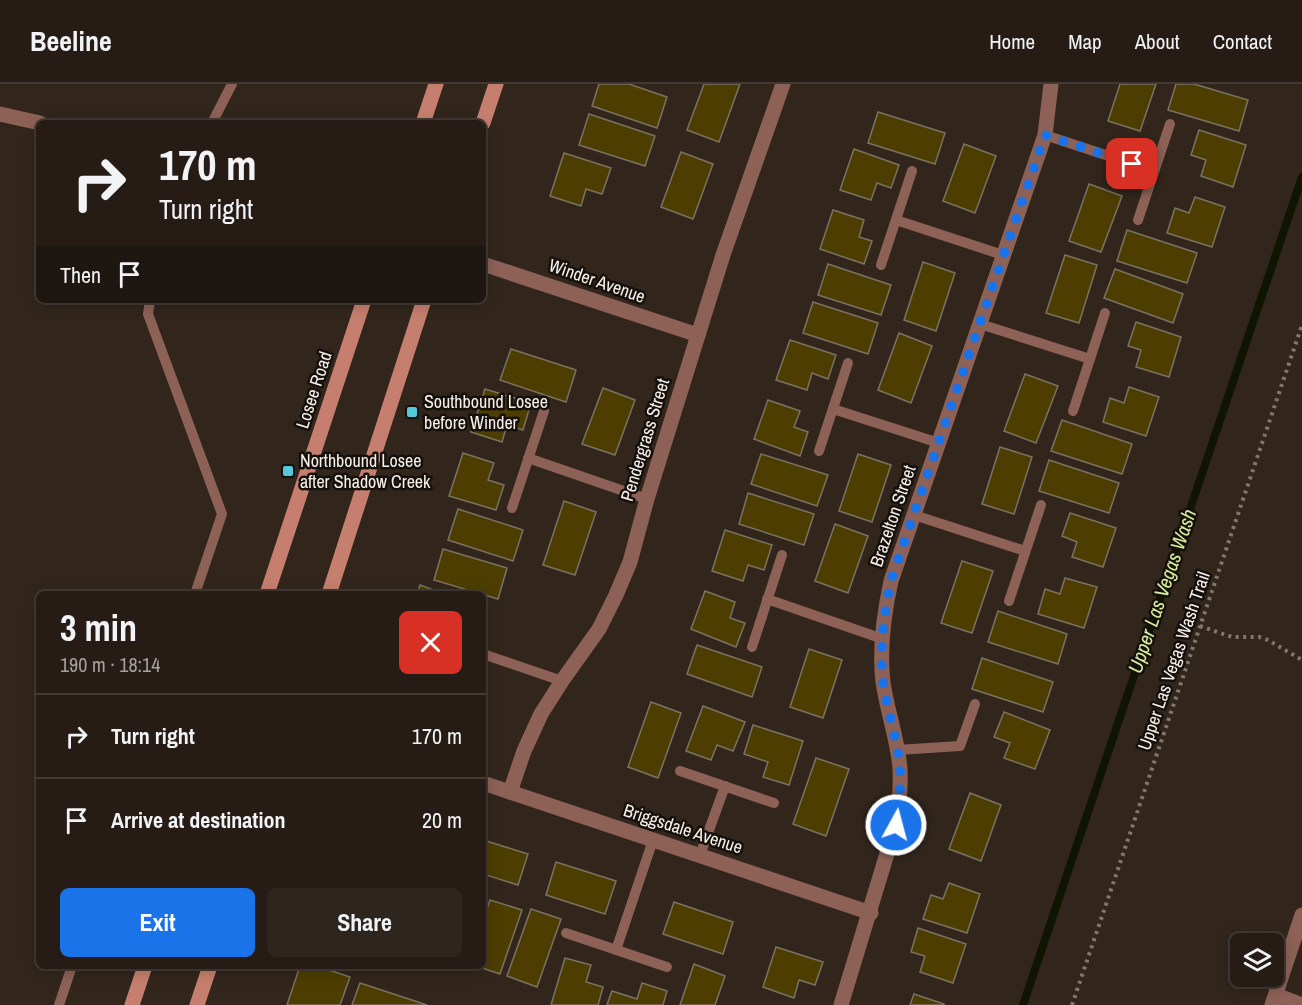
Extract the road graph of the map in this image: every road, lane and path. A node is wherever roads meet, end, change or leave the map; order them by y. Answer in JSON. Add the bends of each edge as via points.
{"nodes":[{"id":1,"x":232,"y":84,"type":"edge"},
{"id":2,"x":436,"y":84,"type":"edge"},
{"id":3,"x":496,"y":84,"type":"edge"},
{"id":4,"x":783,"y":84,"type":"edge"},
{"id":5,"x":1051,"y":84,"type":"edge"},
{"id":6,"x":0,"y":114,"type":"edge"},
{"id":7,"x":214,"y":120,"type":"edge"},
{"id":8,"x":424,"y":120,"type":"edge"},
{"id":9,"x":484,"y":120,"type":"edge"},
{"id":10,"x":36,"y":122,"type":"edge"},
{"id":11,"x":1170,"y":124,"type":"dead end"},
{"id":12,"x":1045,"y":135,"type":"junction"},
{"id":13,"x":912,"y":171,"type":"dead end"},
{"id":14,"x":1154,"y":171,"type":"junction"},
{"id":15,"x":896,"y":220,"type":"junction"},
{"id":16,"x":1138,"y":220,"type":"dead end"},
{"id":17,"x":1004,"y":255,"type":"junction"},
{"id":18,"x":486,"y":265,"type":"edge"},
{"id":19,"x":881,"y":265,"type":"dead end"},
{"id":20,"x":150,"y":303,"type":"edge"},
{"id":21,"x":363,"y":303,"type":"edge"},
{"id":22,"x":422,"y":303,"type":"edge"},
{"id":23,"x":1105,"y":313,"type":"dead end"},
{"id":24,"x":980,"y":324,"type":"junction"},
{"id":25,"x":1302,"y":325,"type":"edge"},
{"id":26,"x":698,"y":335,"type":"junction"},
{"id":27,"x":1090,"y":359,"type":"junction"},
{"id":28,"x":848,"y":363,"type":"dead end"},
{"id":29,"x":833,"y":409,"type":"junction"},
{"id":30,"x":544,"y":411,"type":"dead end"},
{"id":31,"x":1073,"y":411,"type":"dead end"},
{"id":32,"x":939,"y":443,"type":"junction"},
{"id":33,"x":819,"y":451,"type":"dead end"},
{"id":34,"x":528,"y":459,"type":"junction"},
{"id":35,"x":647,"y":499,"type":"junction"},
{"id":36,"x":1041,"y":505,"type":"dead end"},
{"id":37,"x":512,"y":508,"type":"dead end"},
{"id":38,"x":914,"y":515,"type":"junction"},
{"id":39,"x":1025,"y":551,"type":"junction"},
{"id":40,"x":782,"y":555,"type":"dead end"},
{"id":41,"x":196,"y":591,"type":"edge"},
{"id":42,"x":268,"y":591,"type":"edge"},
{"id":43,"x":330,"y":591,"type":"edge"},
{"id":44,"x":767,"y":599,"type":"junction"},
{"id":45,"x":1009,"y":601,"type":"dead end"},
{"id":46,"x":1200,"y":626,"type":"junction"},
{"id":47,"x":883,"y":639,"type":"junction"},
{"id":48,"x":752,"y":647,"type":"dead end"},
{"id":49,"x":486,"y":655,"type":"edge"},
{"id":50,"x":1302,"y":660,"type":"edge"},
{"id":51,"x":562,"y":681,"type":"junction"},
{"id":52,"x":975,"y":704,"type":"dead end"},
{"id":53,"x":897,"y":750,"type":"junction"},
{"id":54,"x":680,"y":771,"type":"dead end"},
{"id":55,"x":486,"y":784,"type":"edge"},
{"id":56,"x":725,"y":786,"type":"junction"},
{"id":57,"x":510,"y":792,"type":"junction"},
{"id":58,"x":774,"y":803,"type":"dead end"},
{"id":59,"x":653,"y":840,"type":"junction"},
{"id":60,"x":700,"y":855,"type":"junction"},
{"id":61,"x":871,"y":912,"type":"junction"},
{"id":62,"x":1302,"y":915,"type":"edge"},
{"id":63,"x":566,"y":933,"type":"dead end"},
{"id":64,"x":616,"y":950,"type":"junction"},
{"id":65,"x":667,"y":968,"type":"dead end"},
{"id":66,"x":71,"y":969,"type":"edge"},
{"id":67,"x":144,"y":969,"type":"edge"},
{"id":68,"x":209,"y":969,"type":"edge"},
{"id":69,"x":1274,"y":1000,"type":"edge"},
{"id":70,"x":59,"y":1005,"type":"edge"},
{"id":71,"x":132,"y":1005,"type":"edge"},
{"id":72,"x":197,"y":1005,"type":"edge"},
{"id":73,"x":841,"y":1005,"type":"edge"},
{"id":74,"x":1072,"y":1005,"type":"edge"},
{"id":75,"x":1302,"y":1005,"type":"edge"}],
"edges":[{"from":1,"to":7,"type":"lane"},
{"from":2,"to":8,"type":"main road"},
{"from":3,"to":9,"type":"main road"},
{"from":4,"to":26,"type":"street","name":"Pendergrass Street"},
{"from":5,"to":12,"type":"street","name":"Brazelton Street"},
{"from":6,"to":10,"type":"street"},
{"from":11,"to":14,"type":"lane"},
{"from":12,"to":14,"type":"lane"},
{"from":12,"to":17,"type":"street","name":"Brazelton Street"},
{"from":13,"to":15,"type":"lane"},
{"from":14,"to":16,"type":"lane"},
{"from":15,"to":17,"type":"lane"},
{"from":15,"to":19,"type":"lane"},
{"from":17,"to":24,"type":"street","name":"Brazelton Street"},
{"from":18,"to":26,"type":"street","name":"Winder Avenue"},
{"from":20,"to":41,"type":"lane","via":[[148,314],[222,514]]},
{"from":21,"to":42,"type":"main road","name":"Losee Road"},
{"from":22,"to":43,"type":"main road"},
{"from":23,"to":27,"type":"lane"},
{"from":24,"to":27,"type":"lane"},
{"from":24,"to":32,"type":"street","name":"Brazelton Street"},
{"from":25,"to":46,"type":"path","name":"Upper Las Vegas Wash Trail"},
{"from":26,"to":35,"type":"street","name":"Pendergrass Street"},
{"from":27,"to":31,"type":"lane"},
{"from":28,"to":29,"type":"lane"},
{"from":29,"to":32,"type":"lane"},
{"from":29,"to":33,"type":"lane"},
{"from":30,"to":34,"type":"lane"},
{"from":32,"to":38,"type":"street","name":"Brazelton Street"},
{"from":34,"to":35,"type":"lane"},
{"from":34,"to":37,"type":"lane"},
{"from":35,"to":51,"type":"street","name":"Pendergrass Street","via":[[630,562],[616,595],[599,629]]},
{"from":36,"to":39,"type":"lane"},
{"from":38,"to":39,"type":"lane"},
{"from":38,"to":47,"type":"street","name":"Brazelton Street","via":[[891,580]]},
{"from":39,"to":45,"type":"lane"},
{"from":40,"to":44,"type":"lane"},
{"from":44,"to":47,"type":"lane"},
{"from":44,"to":48,"type":"lane"},
{"from":46,"to":50,"type":"path","via":[[1232,637],[1259,637]]},
{"from":46,"to":74,"type":"path","name":"Upper Las Vegas Wash Trail"},
{"from":47,"to":53,"type":"street","name":"Brazelton Street","via":[[884,683]]},
{"from":49,"to":51,"type":"lane"},
{"from":51,"to":57,"type":"street","name":"Pendergrass Street","via":[[541,714]]},
{"from":52,"to":53,"type":"lane","via":[[960,746]]},
{"from":53,"to":61,"type":"street","name":"Brazelton Street","via":[[900,777],[896,825]]},
{"from":54,"to":56,"type":"lane"},
{"from":55,"to":57,"type":"street","name":"Briggsdale Avenue"},
{"from":56,"to":58,"type":"lane"},
{"from":56,"to":60,"type":"lane"},
{"from":57,"to":59,"type":"street","name":"Briggsdale Avenue"},
{"from":59,"to":60,"type":"street","name":"Briggsdale Avenue"},
{"from":59,"to":64,"type":"lane"},
{"from":60,"to":61,"type":"street","name":"Briggsdale Avenue"},
{"from":61,"to":73,"type":"street","name":"Brazelton Street"},
{"from":62,"to":69,"type":"street"},
{"from":63,"to":64,"type":"lane"},
{"from":64,"to":65,"type":"lane"},
{"from":66,"to":70,"type":"lane"},
{"from":67,"to":71,"type":"main road"},
{"from":68,"to":72,"type":"main road"},
{"from":69,"to":75,"type":"street"}]}
